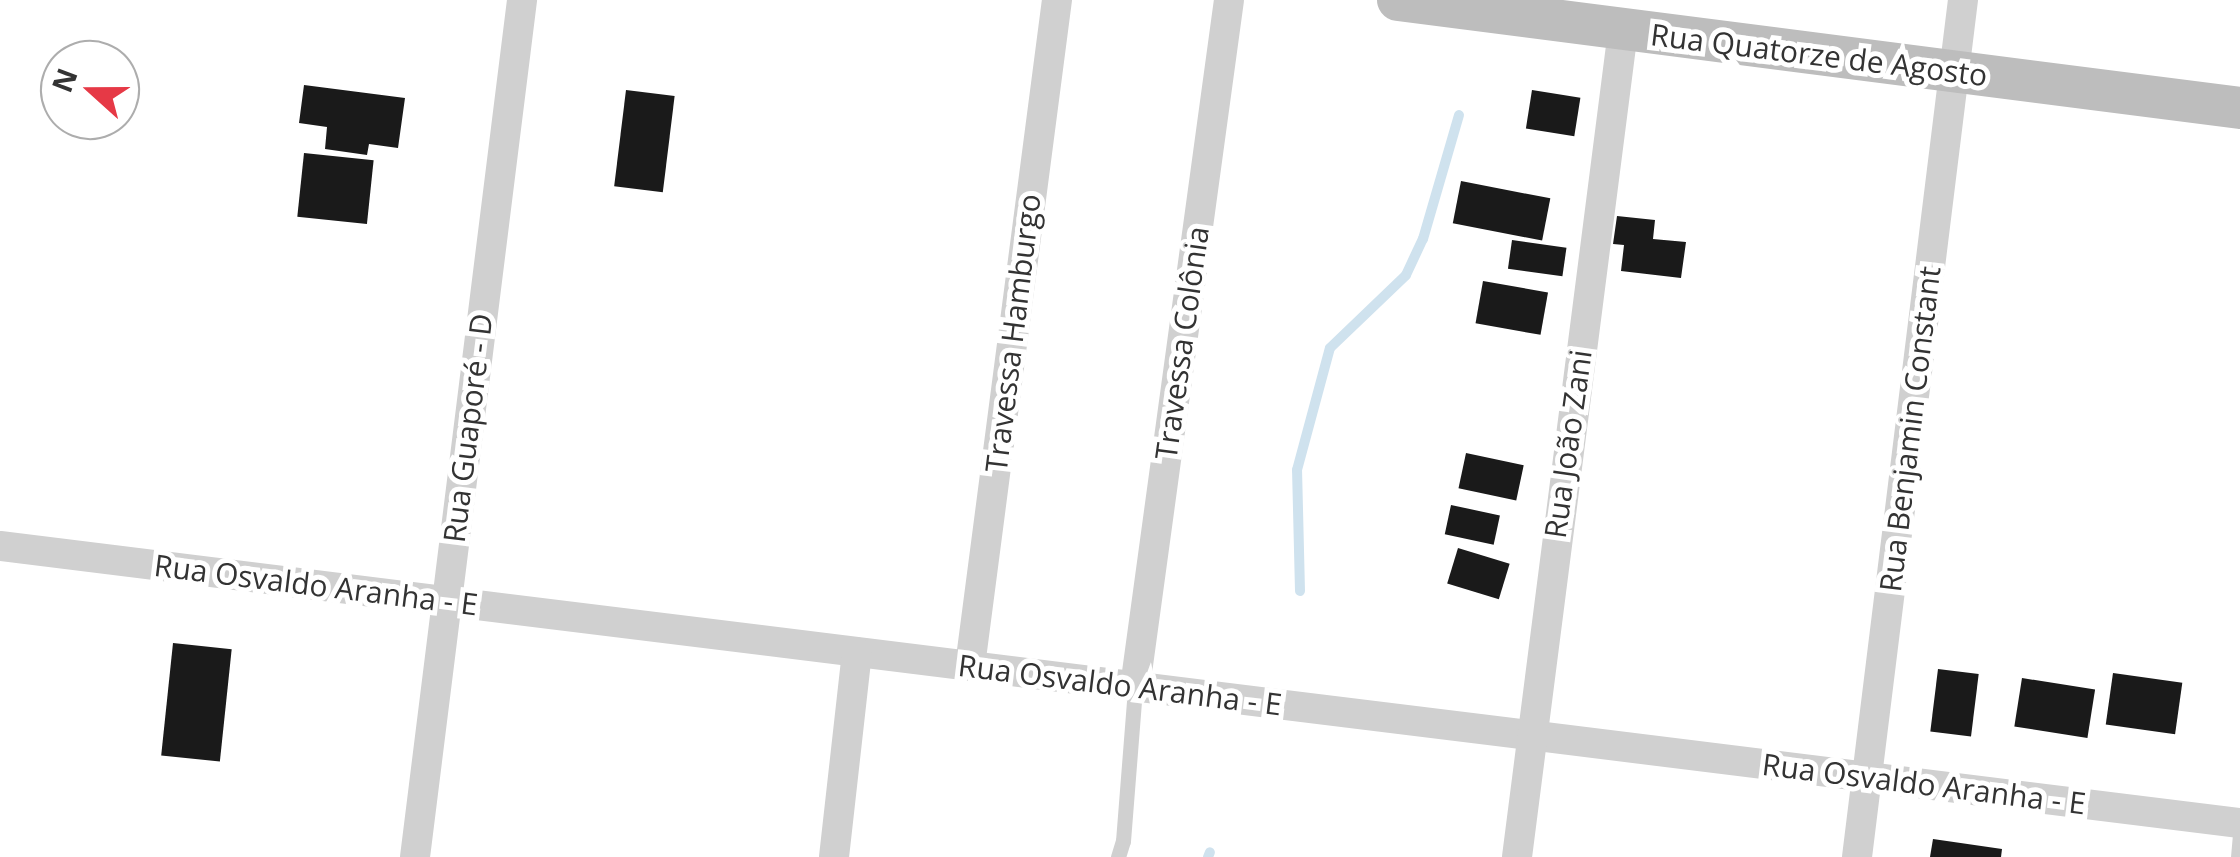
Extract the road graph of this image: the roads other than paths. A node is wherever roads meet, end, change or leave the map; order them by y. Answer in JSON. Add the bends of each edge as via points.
{"nodes":[{"id":1,"x":522,"y":0,"type":"edge"},
{"id":2,"x":1057,"y":0,"type":"edge"},
{"id":3,"x":1228,"y":0,"type":"edge"},
{"id":4,"x":1398,"y":0,"type":"edge"},
{"id":5,"x":1963,"y":0,"type":"edge"},
{"id":6,"x":1623,"y":30,"type":"junction"},
{"id":7,"x":1954,"y":72,"type":"junction"},
{"id":8,"x":2240,"y":108,"type":"edge"},
{"id":9,"x":0,"y":546,"type":"edge"},
{"id":10,"x":446,"y":602,"type":"junction"},
{"id":11,"x":857,"y":652,"type":"junction"},
{"id":12,"x":970,"y":666,"type":"junction"},
{"id":13,"x":1136,"y":687,"type":"junction"},
{"id":14,"x":1530,"y":735,"type":"junction"},
{"id":15,"x":1866,"y":776,"type":"junction"},
{"id":16,"x":2240,"y":822,"type":"edge"},
{"id":17,"x":2240,"y":836,"type":"edge"},
{"id":18,"x":416,"y":857,"type":"edge"},
{"id":19,"x":834,"y":857,"type":"edge"},
{"id":20,"x":1118,"y":857,"type":"edge"},
{"id":21,"x":1517,"y":857,"type":"edge"},
{"id":22,"x":1857,"y":857,"type":"edge"},
{"id":23,"x":2238,"y":857,"type":"edge"}],
"edges":[{"from":1,"to":10,"type":"street","name":"Rua Guaporé - D"},
{"from":2,"to":12,"type":"street","name":"Travessa Hamburgo"},
{"from":3,"to":13,"type":"street","name":"Travessa Colônia"},
{"from":4,"to":6,"type":"street","name":"Rua Quatorze de Agosto"},
{"from":5,"to":7,"type":"street","name":"Rua Benjamin Constant"},
{"from":6,"to":7,"type":"street","name":"Rua Quatorze de Agosto"},
{"from":6,"to":14,"type":"street","name":"Rua João Zani"},
{"from":7,"to":8,"type":"street","name":"Rua Quatorze de Agosto"},
{"from":7,"to":15,"type":"street","name":"Rua Benjamin Constant"},
{"from":9,"to":10,"type":"street","name":"Rua Osvaldo Aranha - E"},
{"from":10,"to":11,"type":"street","name":"Rua Osvaldo Aranha - E"},
{"from":10,"to":18,"type":"street","name":"Rua Guaporé - D"},
{"from":11,"to":12,"type":"street","name":"Rua Osvaldo Aranha - E"},
{"from":11,"to":19,"type":"street"},
{"from":12,"to":13,"type":"street","name":"Rua Osvaldo Aranha - E"},
{"from":13,"to":14,"type":"street","name":"Rua Osvaldo Aranha - E"},
{"from":13,"to":20,"type":"lane"},
{"from":14,"to":15,"type":"street","name":"Rua Osvaldo Aranha - E"},
{"from":14,"to":21,"type":"street","name":"Rua João Zani"},
{"from":15,"to":16,"type":"street","name":"Rua Osvaldo Aranha - E"},
{"from":15,"to":22,"type":"street","name":"Rua Benjamin Constant"},
{"from":17,"to":23,"type":"lane"}]}
